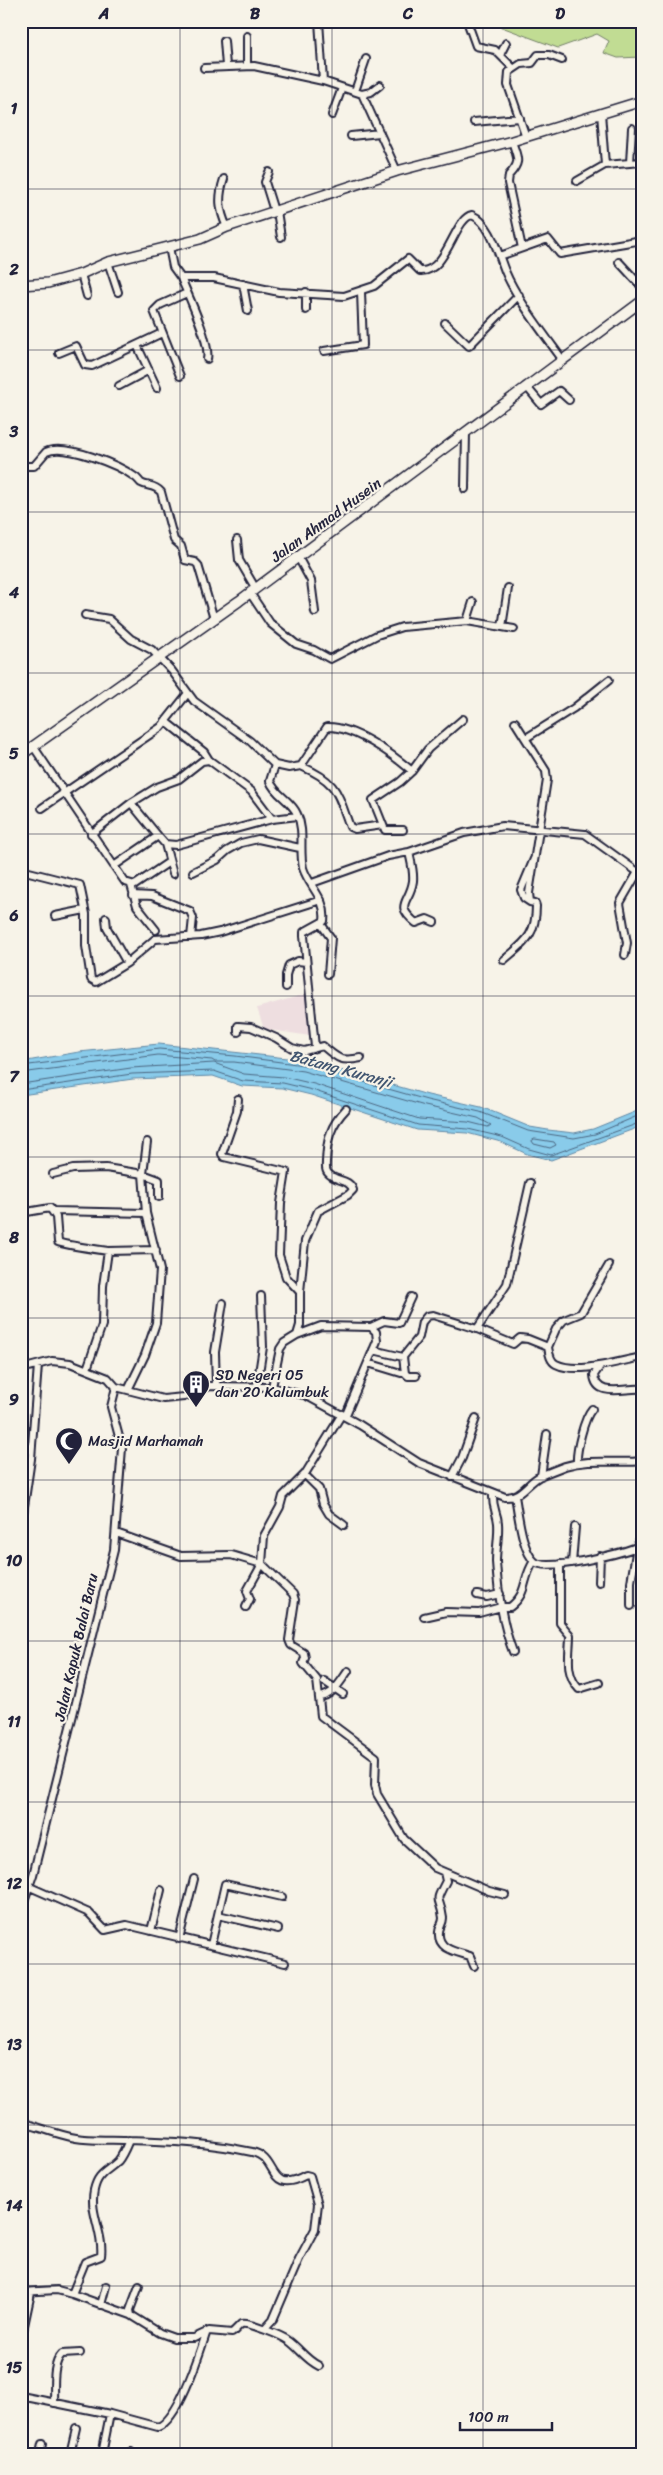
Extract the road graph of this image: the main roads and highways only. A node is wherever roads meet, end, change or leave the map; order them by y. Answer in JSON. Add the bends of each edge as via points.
{"nodes":[{"id":1,"x":642,"y":101,"type":"edge"},
{"id":2,"x":21,"y":285,"type":"edge"},
{"id":3,"x":641,"y":304,"type":"edge"},
{"id":4,"x":21,"y":755,"type":"edge"}],
"edges":[{"from":1,"to":2,"type":"main road","via":[[526,137],[397,171],[227,227],[200,239],[108,262],[48,283]]},
{"from":3,"to":4,"type":"main road","name":"Jalan Ahmad Husein","via":[[253,591]]}]}
